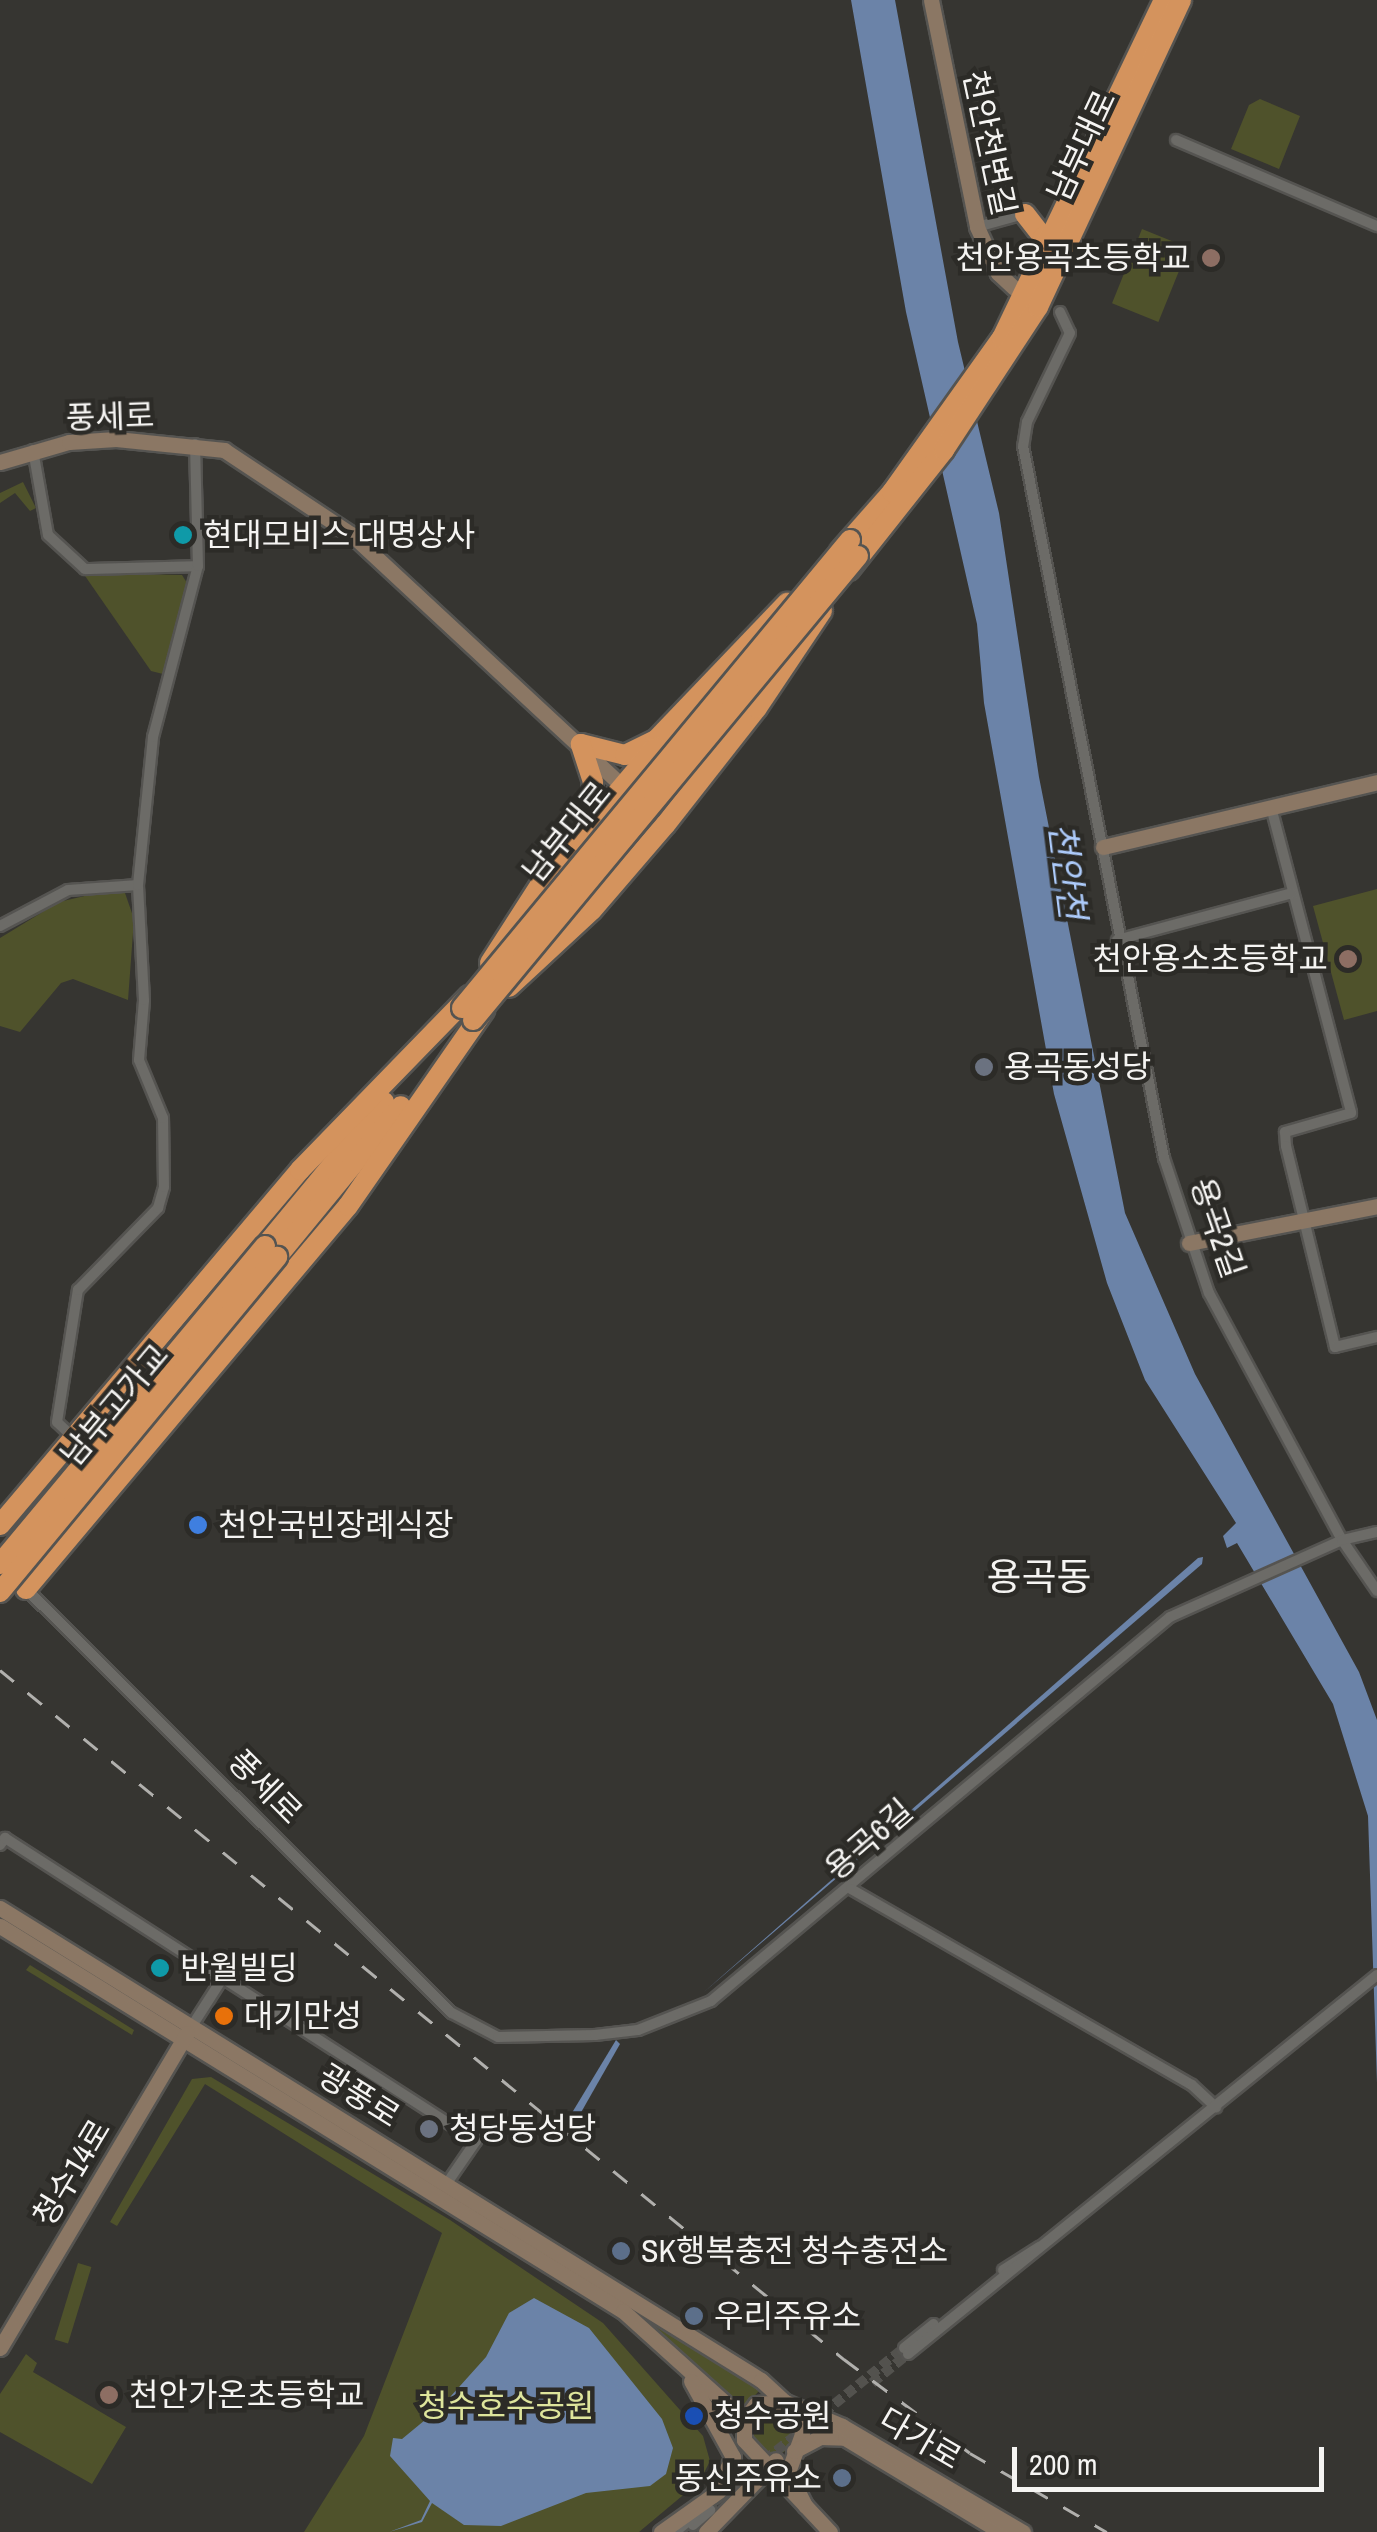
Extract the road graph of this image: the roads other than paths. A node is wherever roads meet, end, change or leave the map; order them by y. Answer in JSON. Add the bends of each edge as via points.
{"nodes":[{"id":1,"x":931,"y":0,"type":"edge"},
{"id":2,"x":1164,"y":0,"type":"edge"},
{"id":3,"x":1181,"y":0,"type":"edge"},
{"id":4,"x":1176,"y":140,"type":"dead end"},
{"id":5,"x":1072,"y":201,"type":"junction"},
{"id":6,"x":1025,"y":214,"type":"junction"},
{"id":7,"x":1377,"y":226,"type":"edge"},
{"id":8,"x":977,"y":227,"type":"junction"},
{"id":9,"x":1039,"y":267,"type":"junction"},
{"id":10,"x":1014,"y":288,"type":"dead end"},
{"id":11,"x":1060,"y":312,"type":"dead end"},
{"id":12,"x":195,"y":444,"type":"junction"},
{"id":13,"x":33,"y":450,"type":"junction"},
{"id":14,"x":0,"y":462,"type":"edge"},
{"id":15,"x":854,"y":548,"type":"junction"},
{"id":16,"x":198,"y":566,"type":"junction"},
{"id":17,"x":680,"y":720,"type":"junction"},
{"id":18,"x":581,"y":744,"type":"junction"},
{"id":19,"x":1377,"y":782,"type":"edge"},
{"id":20,"x":622,"y":786,"type":"junction"},
{"id":21,"x":1271,"y":807,"type":"junction"},
{"id":22,"x":666,"y":824,"type":"junction"},
{"id":23,"x":588,"y":826,"type":"junction"},
{"id":24,"x":1104,"y":847,"type":"junction"},
{"id":25,"x":138,"y":885,"type":"junction"},
{"id":26,"x":1292,"y":894,"type":"junction"},
{"id":27,"x":0,"y":926,"type":"edge"},
{"id":28,"x":1117,"y":940,"type":"junction"},
{"id":29,"x":467,"y":1014,"type":"junction"},
{"id":30,"x":1377,"y":1206,"type":"edge"},
{"id":31,"x":1306,"y":1221,"type":"junction"},
{"id":32,"x":1188,"y":1243,"type":"junction"},
{"id":33,"x":271,"y":1252,"type":"junction"},
{"id":34,"x":1377,"y":1337,"type":"edge"},
{"id":35,"x":74,"y":1438,"type":"junction"},
{"id":36,"x":118,"y":1479,"type":"junction"},
{"id":37,"x":0,"y":1525,"type":"edge"},
{"id":38,"x":1377,"y":1532,"type":"edge"},
{"id":39,"x":1342,"y":1540,"type":"junction"},
{"id":40,"x":0,"y":1565,"type":"edge"},
{"id":41,"x":26,"y":1589,"type":"junction"},
{"id":42,"x":1377,"y":1591,"type":"edge"},
{"id":43,"x":0,"y":1592,"type":"edge"},
{"id":44,"x":0,"y":1844,"type":"edge"},
{"id":45,"x":851,"y":1889,"type":"junction"},
{"id":46,"x":0,"y":1908,"type":"edge"},
{"id":47,"x":0,"y":1926,"type":"edge"},
{"id":48,"x":1377,"y":1975,"type":"edge"},
{"id":49,"x":224,"y":1976,"type":"junction"},
{"id":50,"x":192,"y":2026,"type":"junction"},
{"id":51,"x":498,"y":2037,"type":"joint"},
{"id":52,"x":183,"y":2041,"type":"junction"},
{"id":53,"x":1216,"y":2107,"type":"junction"},
{"id":54,"x":447,"y":2183,"type":"junction"},
{"id":55,"x":0,"y":2348,"type":"edge"},
{"id":56,"x":906,"y":2351,"type":"tunnel mouth"},
{"id":57,"x":684,"y":2368,"type":"junction"},
{"id":58,"x":750,"y":2373,"type":"junction"},
{"id":59,"x":785,"y":2402,"type":"junction"},
{"id":60,"x":744,"y":2420,"type":"junction"},
{"id":61,"x":842,"y":2426,"type":"junction"},
{"id":62,"x":744,"y":2440,"type":"junction"},
{"id":63,"x":794,"y":2451,"type":"junction"},
{"id":64,"x":771,"y":2462,"type":"junction"},
{"id":65,"x":751,"y":2489,"type":"junction"},
{"id":66,"x":787,"y":2490,"type":"junction"},
{"id":67,"x":805,"y":2506,"type":"junction"},
{"id":68,"x":714,"y":2507,"type":"junction"},
{"id":69,"x":661,"y":2532,"type":"edge"},
{"id":70,"x":676,"y":2532,"type":"edge"},
{"id":71,"x":684,"y":2532,"type":"edge"},
{"id":72,"x":706,"y":2532,"type":"edge"},
{"id":73,"x":830,"y":2532,"type":"edge"},
{"id":74,"x":1000,"y":2532,"type":"edge"},
{"id":75,"x":1022,"y":2532,"type":"edge"}],
"edges":[{"from":1,"to":8,"type":"street","name":"천안천변길"},
{"from":2,"to":5,"type":"highway","name":"남부대로"},
{"from":3,"to":15,"type":"highway","name":"남부대로","via":[[1038,308],[906,499]]},
{"from":4,"to":7,"type":"street"},
{"from":5,"to":6,"type":"highway","via":[[1056,212]]},
{"from":5,"to":9,"type":"highway","name":"남부대로"},
{"from":6,"to":8,"type":"street"},
{"from":6,"to":9,"type":"highway","via":[[1044,236]]},
{"from":8,"to":10,"type":"street","name":"천안천변길","via":[[998,273]]},
{"from":9,"to":15,"type":"highway","name":"남부대로","via":[[1002,338]]},
{"from":11,"to":24,"type":"street","name":"용곡2길","via":[[1070,333],[1027,422],[1023,446]]},
{"from":12,"to":13,"type":"street","name":"풍세로","via":[[116,438]]},
{"from":12,"to":16,"type":"street"},
{"from":12,"to":18,"type":"street","name":"풍세로","via":[[224,450],[351,534]]},
{"from":13,"to":14,"type":"street","name":"풍세로"},
{"from":13,"to":16,"type":"street","via":[[48,535],[84,569]]},
{"from":15,"to":17,"type":"highway"},
{"from":15,"to":22,"type":"highway","via":[[757,708]]},
{"from":15,"to":29,"type":"highway","name":"남부대로","bridge":true},
{"from":16,"to":25,"type":"street","via":[[152,737]]},
{"from":17,"to":18,"type":"highway","via":[[639,752]]},
{"from":17,"to":20,"type":"highway"},
{"from":18,"to":20,"type":"street"},
{"from":18,"to":23,"type":"highway","via":[[594,782]]},
{"from":19,"to":21,"type":"street"},
{"from":20,"to":22,"type":"street"},
{"from":20,"to":23,"type":"highway"},
{"from":21,"to":24,"type":"street"},
{"from":21,"to":26,"type":"street"},
{"from":22,"to":29,"type":"highway","via":[[592,910]]},
{"from":23,"to":29,"type":"highway","via":[[542,882]]},
{"from":24,"to":28,"type":"street","name":"용곡2길"},
{"from":25,"to":27,"type":"street","via":[[68,890]]},
{"from":25,"to":35,"type":"street","via":[[144,1000],[139,1060],[162,1118],[164,1187],[158,1208],[78,1290],[57,1422]]},
{"from":26,"to":28,"type":"street"},
{"from":26,"to":31,"type":"street","via":[[1351,1112],[1285,1132]]},
{"from":28,"to":32,"type":"street","name":"용곡2길"},
{"from":29,"to":33,"type":"highway","name":"남부대로"},
{"from":29,"to":35,"type":"highway","via":[[300,1170]]},
{"from":29,"to":36,"type":"highway","via":[[348,1206]]},
{"from":30,"to":31,"type":"street"},
{"from":31,"to":32,"type":"street"},
{"from":31,"to":34,"type":"street","via":[[1335,1347]]},
{"from":32,"to":39,"type":"street","name":"용곡2길"},
{"from":33,"to":40,"type":"highway","name":"남부고가교","bridge":true},
{"from":33,"to":43,"type":"highway","name":"남부고가교","bridge":true},
{"from":35,"to":36,"type":"street"},
{"from":35,"to":37,"type":"highway"},
{"from":36,"to":41,"type":"highway"},
{"from":38,"to":39,"type":"street","name":"용곡6길"},
{"from":39,"to":42,"type":"street","name":"용곡2길"},
{"from":39,"to":45,"type":"street","name":"용곡6길","via":[[1170,1617]]},
{"from":40,"to":41,"type":"street","name":"풍세로"},
{"from":41,"to":51,"type":"street","name":"풍세로","via":[[452,2013]]},
{"from":44,"to":49,"type":"street","via":[[5,1838]]},
{"from":45,"to":51,"type":"street","name":"용곡6길","via":[[711,2001],[681,2017],[595,2035]]},
{"from":45,"to":53,"type":"street","via":[[1192,2085]]},
{"from":46,"to":50,"type":"street","name":"광풍로"},
{"from":47,"to":52,"type":"street","name":"광풍로"},
{"from":48,"to":53,"type":"street"},
{"from":49,"to":50,"type":"street"},
{"from":49,"to":54,"type":"street","via":[[476,2141]]},
{"from":50,"to":52,"type":"street","name":"청수14로"},
{"from":50,"to":54,"type":"street","name":"광풍로"},
{"from":52,"to":55,"type":"street","name":"청수14로"},
{"from":52,"to":57,"type":"street","name":"광풍로","via":[[623,2311]]},
{"from":53,"to":56,"type":"street"},
{"from":54,"to":58,"type":"street","name":"광풍로"},
{"from":57,"to":60,"type":"street","name":"광풍로"},
{"from":57,"to":68,"type":"street","via":[[730,2447],[732,2467]]},
{"from":58,"to":59,"type":"street","name":"광풍로"},
{"from":58,"to":61,"type":"street"},
{"from":59,"to":60,"type":"street","via":[[765,2400]]},
{"from":59,"to":61,"type":"street","name":"다가로"},
{"from":59,"to":63,"type":"street","via":[[802,2424]]},
{"from":60,"to":62,"type":"street"},
{"from":61,"to":75,"type":"street","name":"다가로"},
{"from":62,"to":64,"type":"street"},
{"from":62,"to":68,"type":"street","via":[[738,2474]]},
{"from":63,"to":64,"type":"street"},
{"from":63,"to":67,"type":"street","via":[[788,2472]]},
{"from":63,"to":74,"type":"street","name":"다가로","via":[[820,2437],[844,2438]]},
{"from":64,"to":65,"type":"street"},
{"from":64,"to":66,"type":"street"},
{"from":65,"to":66,"type":"street"},
{"from":65,"to":68,"type":"street"},
{"from":66,"to":67,"type":"street"},
{"from":67,"to":73,"type":"street"},
{"from":68,"to":69,"type":"street"},
{"from":68,"to":70,"type":"street"},
{"from":68,"to":71,"type":"street"},
{"from":68,"to":72,"type":"street"}]}
